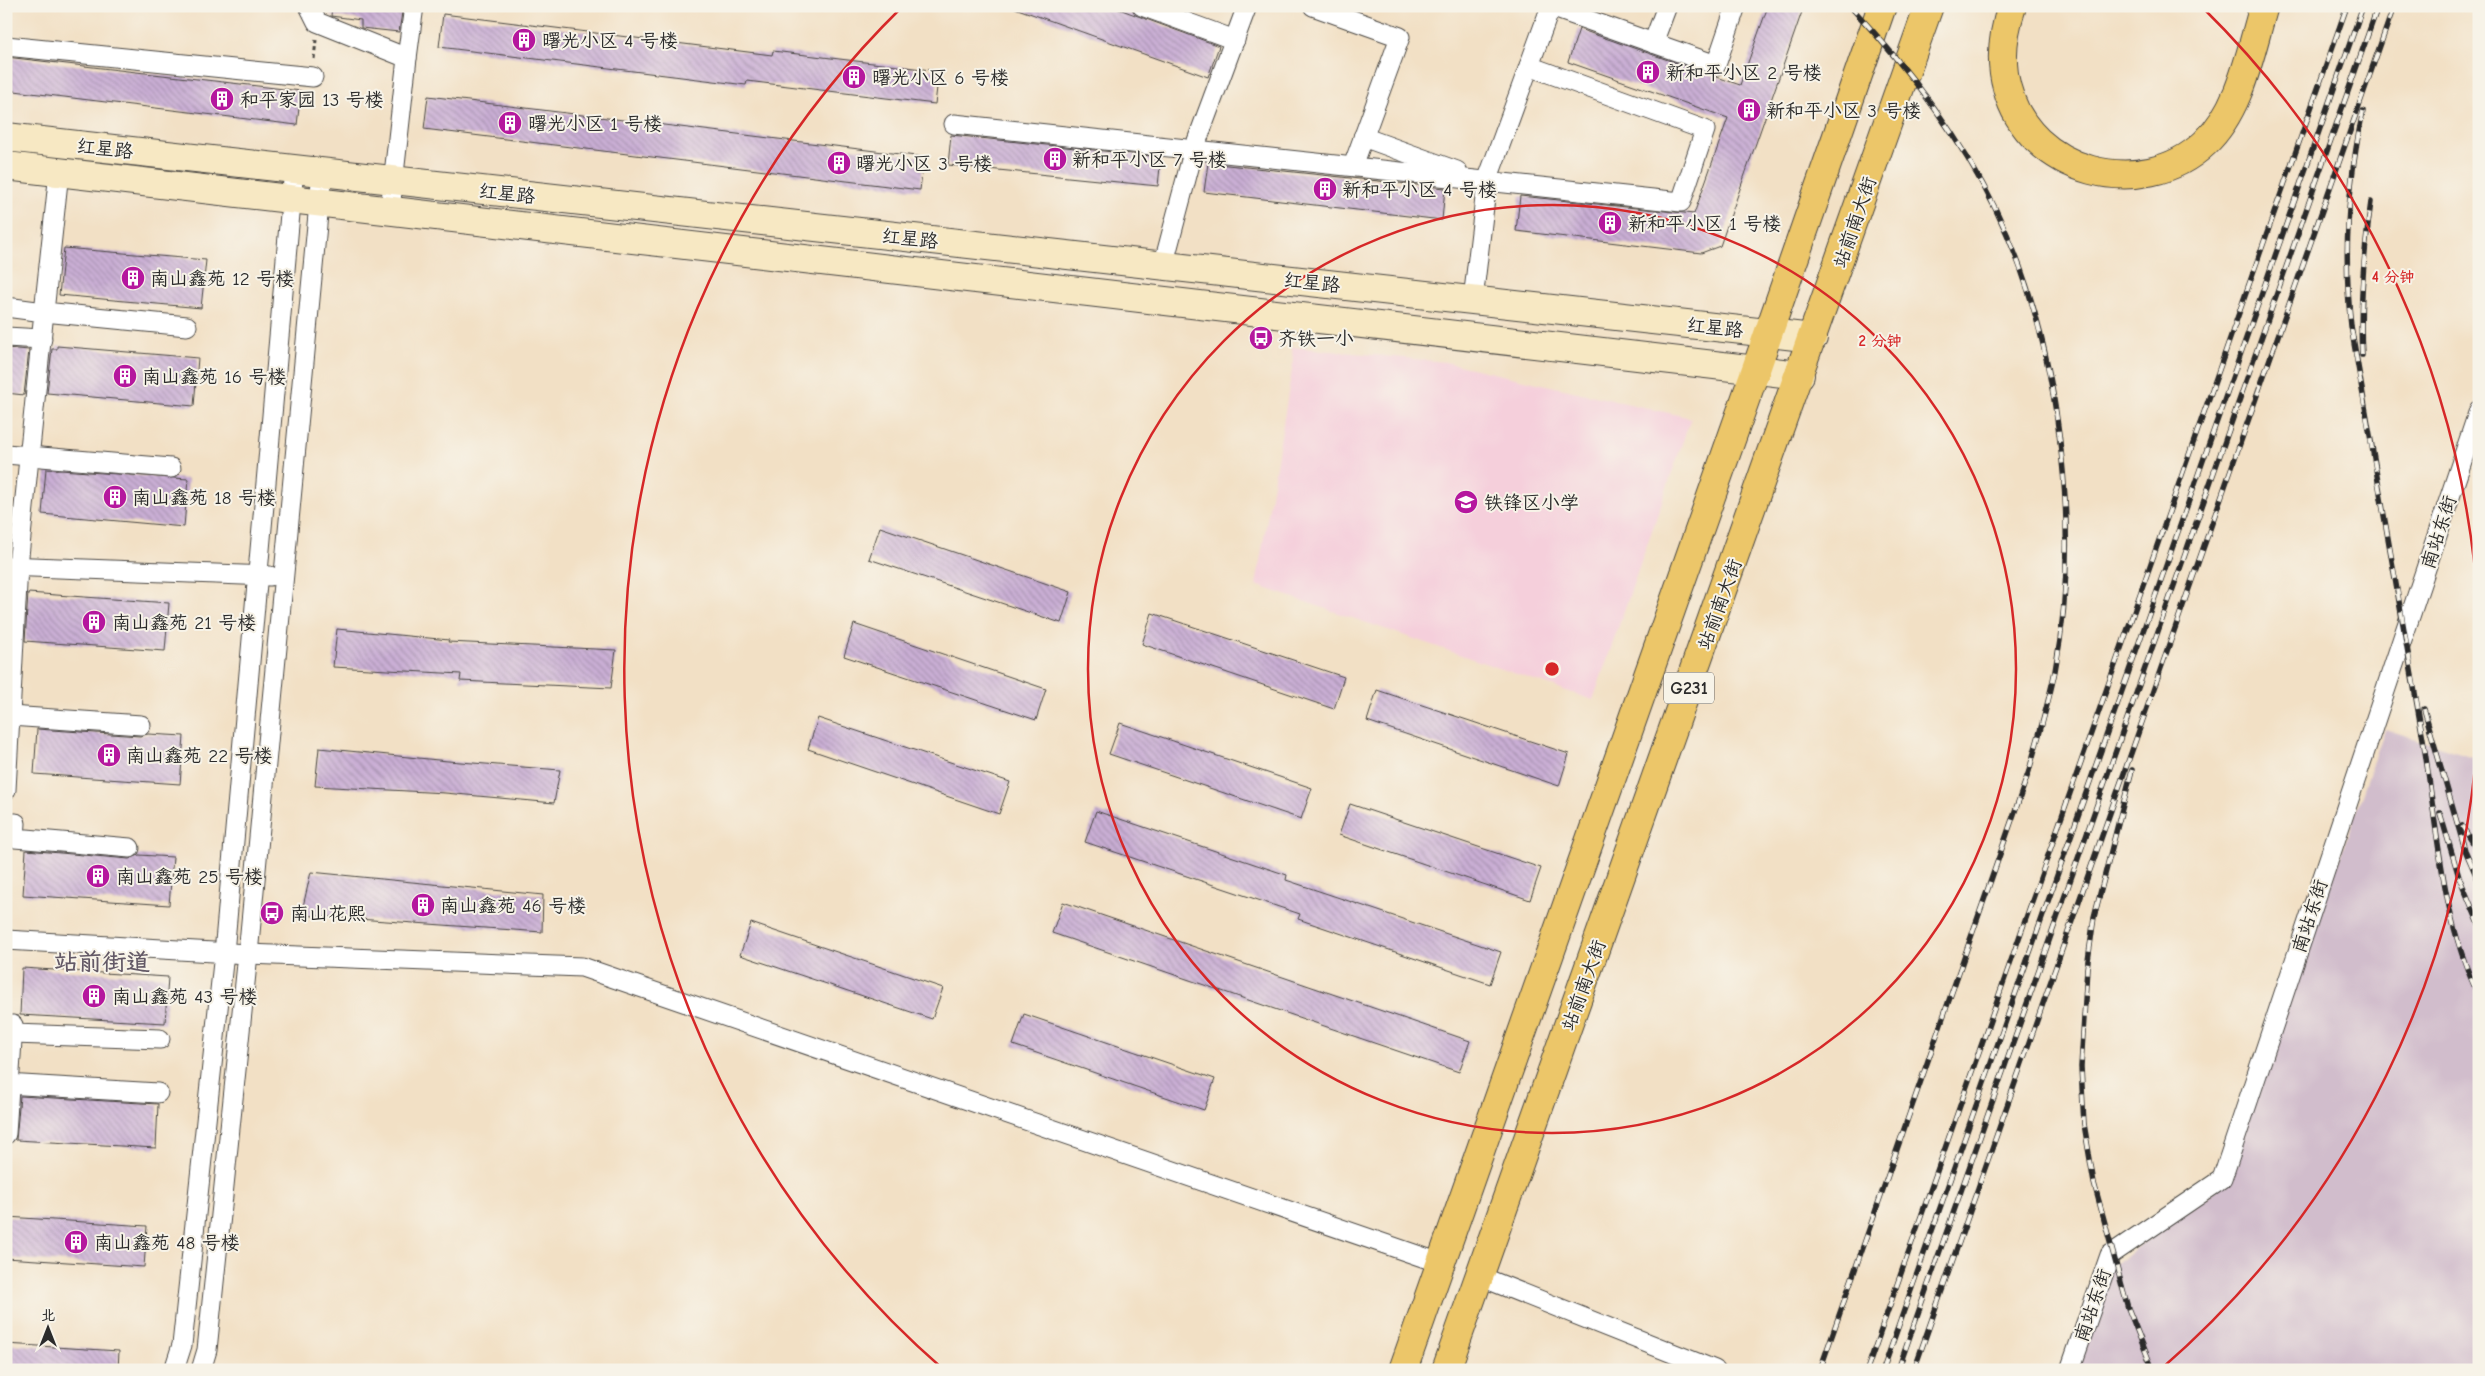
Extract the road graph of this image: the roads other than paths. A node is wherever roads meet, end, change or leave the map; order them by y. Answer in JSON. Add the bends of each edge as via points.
{"nodes":[{"id":1,"x":414,"y":6,"type":"edge"},
{"id":2,"x":1142,"y":6,"type":"edge"},
{"id":3,"x":1247,"y":6,"type":"edge"},
{"id":4,"x":1313,"y":6,"type":"edge"},
{"id":5,"x":1667,"y":6,"type":"edge"},
{"id":6,"x":1736,"y":6,"type":"edge"},
{"id":7,"x":1882,"y":6,"type":"edge"},
{"id":8,"x":1929,"y":6,"type":"edge"},
{"id":9,"x":2012,"y":6,"type":"edge"},
{"id":10,"x":2264,"y":6,"type":"edge"},
{"id":11,"x":1551,"y":7,"type":"edge"},
{"id":12,"x":313,"y":14,"type":"edge"},
{"id":13,"x":1235,"y":40,"type":"junction"},
{"id":14,"x":1653,"y":43,"type":"junction"},
{"id":15,"x":6,"y":46,"type":"edge"},
{"id":16,"x":407,"y":58,"type":"junction"},
{"id":17,"x":1529,"y":66,"type":"junction"},
{"id":18,"x":312,"y":77,"type":"road end"},
{"id":19,"x":954,"y":124,"type":"dead end"},
{"id":20,"x":6,"y":137,"type":"edge"},
{"id":21,"x":1363,"y":137,"type":"junction"},
{"id":22,"x":1194,"y":149,"type":"junction"},
{"id":23,"x":6,"y":166,"type":"edge"},
{"id":24,"x":1353,"y":166,"type":"junction"},
{"id":25,"x":294,"y":169,"type":"junction"},
{"id":26,"x":59,"y":172,"type":"junction"},
{"id":27,"x":322,"y":172,"type":"junction"},
{"id":28,"x":393,"y":180,"type":"junction"},
{"id":29,"x":1487,"y":181,"type":"junction"},
{"id":30,"x":291,"y":199,"type":"junction"},
{"id":31,"x":319,"y":202,"type":"junction"},
{"id":32,"x":390,"y":210,"type":"junction"},
{"id":33,"x":1163,"y":266,"type":"junction"},
{"id":34,"x":1473,"y":300,"type":"junction"},
{"id":35,"x":6,"y":307,"type":"edge"},
{"id":36,"x":44,"y":312,"type":"junction"},
{"id":37,"x":187,"y":326,"type":"dead end"},
{"id":38,"x":1769,"y":333,"type":"junction"},
{"id":39,"x":6,"y":337,"type":"edge"},
{"id":40,"x":1813,"y":338,"type":"junction"},
{"id":41,"x":42,"y":339,"type":"junction"},
{"id":42,"x":1756,"y":369,"type":"junction"},
{"id":43,"x":1800,"y":374,"type":"junction"},
{"id":44,"x":2479,"y":410,"type":"edge"},
{"id":45,"x":6,"y":454,"type":"edge"},
{"id":46,"x":30,"y":456,"type":"junction"},
{"id":47,"x":171,"y":468,"type":"dead end"},
{"id":48,"x":12,"y":566,"type":"edge"},
{"id":49,"x":258,"y":575,"type":"junction"},
{"id":50,"x":284,"y":576,"type":"junction"},
{"id":51,"x":9,"y":668,"type":"edge"},
{"id":52,"x":10,"y":716,"type":"junction"},
{"id":53,"x":141,"y":725,"type":"dead end"},
{"id":54,"x":6,"y":790,"type":"edge"},
{"id":55,"x":6,"y":823,"type":"edge"},
{"id":56,"x":130,"y":848,"type":"dead end"},
{"id":57,"x":6,"y":940,"type":"edge"},
{"id":58,"x":224,"y":953,"type":"junction"},
{"id":59,"x":248,"y":954,"type":"junction"},
{"id":60,"x":9,"y":1029,"type":"edge"},
{"id":61,"x":160,"y":1039,"type":"dead end"},
{"id":62,"x":8,"y":1084,"type":"edge"},
{"id":63,"x":158,"y":1093,"type":"dead end"},
{"id":64,"x":6,"y":1134,"type":"edge"},
{"id":65,"x":1440,"y":1263,"type":"junction"},
{"id":66,"x":1480,"y":1276,"type":"junction"},
{"id":67,"x":174,"y":1370,"type":"edge"},
{"id":68,"x":201,"y":1370,"type":"edge"},
{"id":69,"x":1403,"y":1370,"type":"edge"},
{"id":70,"x":1446,"y":1370,"type":"edge"},
{"id":71,"x":1715,"y":1370,"type":"edge"},
{"id":72,"x":2070,"y":1370,"type":"edge"}],
"edges":[{"from":1,"to":16,"type":"street"},
{"from":2,"to":13,"type":"street"},
{"from":3,"to":13,"type":"street"},
{"from":4,"to":21,"type":"street","via":[[1400,37]]},
{"from":5,"to":14,"type":"street"},
{"from":6,"to":14,"type":"street","via":[[1716,65]]},
{"from":7,"to":38,"type":"main road","number":"G231"},
{"from":8,"to":40,"type":"main road","name":"站前南大街","number":"G231"},
{"from":9,"to":10,"type":"main road","via":[[2003,38],[2002,64],[2007,89],[2017,113],[2051,152],[2075,166],[2100,174],[2131,175],[2159,170],[2182,160],[2205,144],[2225,119],[2234,101]]},
{"from":11,"to":14,"type":"street"},
{"from":11,"to":17,"type":"street"},
{"from":12,"to":16,"type":"street"},
{"from":13,"to":22,"type":"street"},
{"from":15,"to":18,"type":"street"},
{"from":16,"to":28,"type":"street"},
{"from":17,"to":29,"type":"street"},
{"from":17,"to":29,"type":"street","via":[[1705,130],[1681,202]]},
{"from":19,"to":22,"type":"street"},
{"from":20,"to":25,"type":"street","name":"红星路"},
{"from":21,"to":24,"type":"street"},
{"from":21,"to":29,"type":"street"},
{"from":22,"to":24,"type":"street"},
{"from":22,"to":33,"type":"street"},
{"from":23,"to":26,"type":"street","name":"红星路"},
{"from":24,"to":29,"type":"street"},
{"from":25,"to":27,"type":"street","name":"红星路"},
{"from":25,"to":30,"type":"street"},
{"from":26,"to":30,"type":"street","name":"红星路"},
{"from":26,"to":36,"type":"street"},
{"from":27,"to":28,"type":"street","name":"红星路"},
{"from":27,"to":31,"type":"street"},
{"from":28,"to":32,"type":"street"},
{"from":28,"to":33,"type":"street","name":"红星路"},
{"from":29,"to":34,"type":"street"},
{"from":30,"to":31,"type":"street","name":"红星路"},
{"from":30,"to":49,"type":"street"},
{"from":31,"to":32,"type":"street","name":"红星路"},
{"from":31,"to":50,"type":"street"},
{"from":32,"to":42,"type":"street","name":"红星路"},
{"from":33,"to":34,"type":"street","name":"红星路"},
{"from":34,"to":38,"type":"street","name":"红星路"},
{"from":35,"to":36,"type":"street"},
{"from":36,"to":37,"type":"street"},
{"from":36,"to":41,"type":"street"},
{"from":38,"to":40,"type":"street","name":"红星路"},
{"from":38,"to":42,"type":"main road","number":"G231"},
{"from":39,"to":41,"type":"street"},
{"from":40,"to":43,"type":"main road","name":"站前南大街","number":"G231"},
{"from":41,"to":46,"type":"street"},
{"from":42,"to":43,"type":"street","name":"红星路"},
{"from":42,"to":65,"type":"main road","number":"G231"},
{"from":43,"to":66,"type":"main road","name":"站前南大街","number":"G231"},
{"from":44,"to":72,"type":"street","name":"南站东街","via":[[2222,1179],[2110,1255]]},
{"from":45,"to":46,"type":"street"},
{"from":46,"to":47,"type":"street"},
{"from":46,"to":48,"type":"street"},
{"from":48,"to":49,"type":"street"},
{"from":48,"to":51,"type":"street"},
{"from":49,"to":50,"type":"street"},
{"from":49,"to":58,"type":"street"},
{"from":50,"to":59,"type":"street"},
{"from":51,"to":52,"type":"street"},
{"from":52,"to":53,"type":"street"},
{"from":52,"to":54,"type":"street"},
{"from":55,"to":56,"type":"street","via":[[16,823],[15,838]]},
{"from":57,"to":58,"type":"street"},
{"from":58,"to":59,"type":"street"},
{"from":58,"to":67,"type":"street","via":[[182,1346]]},
{"from":59,"to":65,"type":"street","via":[[582,967]]},
{"from":59,"to":68,"type":"street","via":[[207,1350]]},
{"from":60,"to":61,"type":"street"},
{"from":60,"to":62,"type":"street"},
{"from":62,"to":63,"type":"street"},
{"from":62,"to":64,"type":"street"},
{"from":65,"to":69,"type":"main road","number":"G231"},
{"from":66,"to":70,"type":"main road","name":"站前南大街","number":"G231"},
{"from":66,"to":71,"type":"street"}]}
